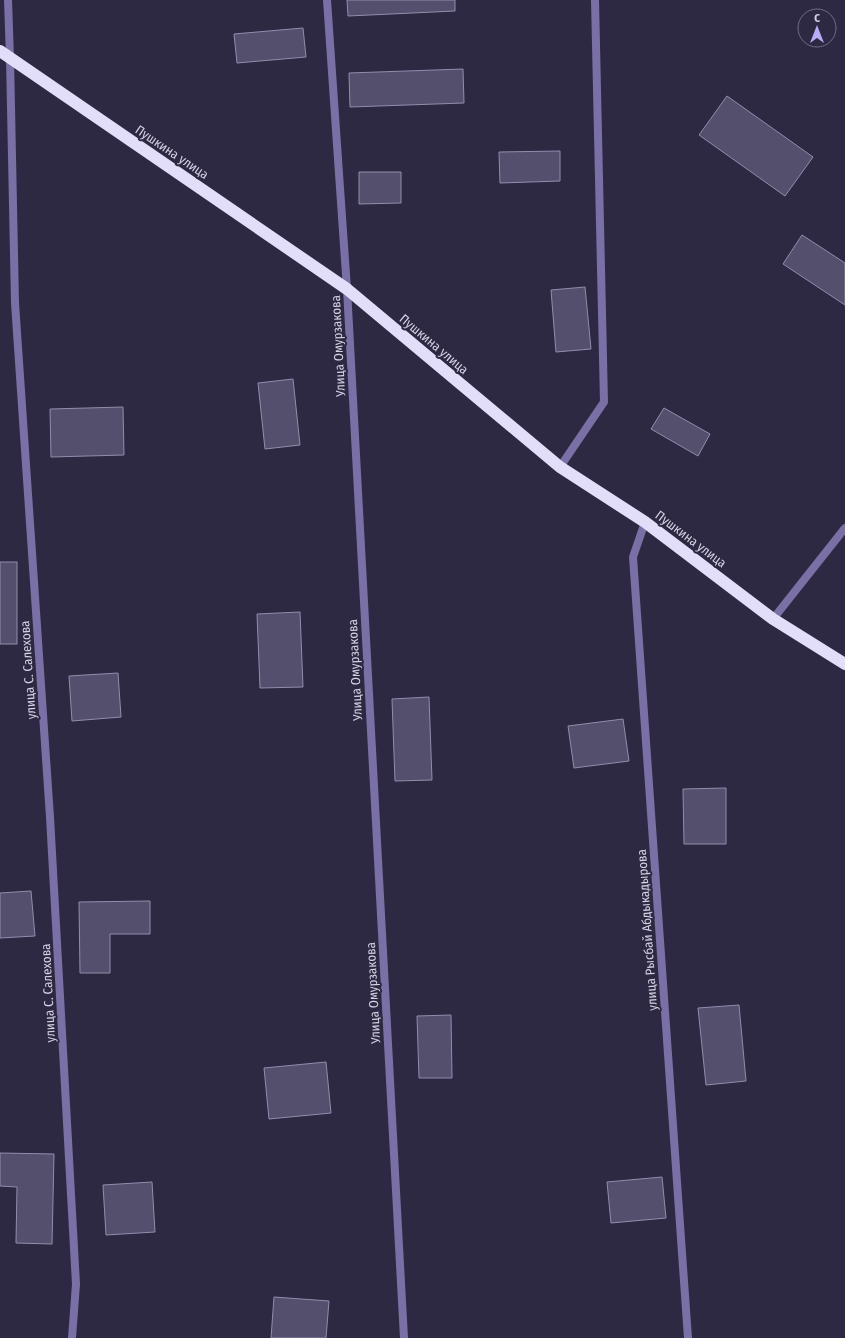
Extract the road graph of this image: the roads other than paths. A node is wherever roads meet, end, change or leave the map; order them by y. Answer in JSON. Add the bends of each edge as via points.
{"nodes":[{"id":1,"x":8,"y":0,"type":"edge"},
{"id":2,"x":327,"y":0,"type":"edge"},
{"id":3,"x":595,"y":0,"type":"edge"},
{"id":4,"x":0,"y":52,"type":"edge"},
{"id":5,"x":10,"y":58,"type":"junction"},
{"id":6,"x":347,"y":289,"type":"junction"},
{"id":7,"x":560,"y":467,"type":"junction"},
{"id":8,"x":645,"y":522,"type":"junction"},
{"id":9,"x":845,"y":528,"type":"edge"},
{"id":10,"x":773,"y":619,"type":"junction"},
{"id":11,"x":845,"y":664,"type":"edge"},
{"id":12,"x":72,"y":1338,"type":"edge"},
{"id":13,"x":404,"y":1338,"type":"edge"},
{"id":14,"x":688,"y":1338,"type":"edge"}],
"edges":[{"from":1,"to":5,"type":"street","name":"улица С. Салехова"},
{"from":2,"to":6,"type":"street","name":"Улица Омурзакова"},
{"from":3,"to":7,"type":"street","via":[[604,402]]},
{"from":4,"to":5,"type":"highway","name":"Пушкина улица"},
{"from":5,"to":6,"type":"highway","name":"Пушкина улица"},
{"from":5,"to":12,"type":"street","name":"улица С. Салехова","via":[[15,303],[51,833],[76,1284]]},
{"from":6,"to":7,"type":"highway","name":"Пушкина улица"},
{"from":6,"to":13,"type":"street","name":"Улица Омурзакова"},
{"from":7,"to":8,"type":"highway","name":"Пушкина улица"},
{"from":8,"to":10,"type":"highway","name":"Пушкина улица"},
{"from":8,"to":14,"type":"street","name":"улица Рысбай Абдыкадырова","via":[[633,557]]},
{"from":9,"to":10,"type":"street"},
{"from":10,"to":11,"type":"highway","name":"Пушкина улица"}]}
